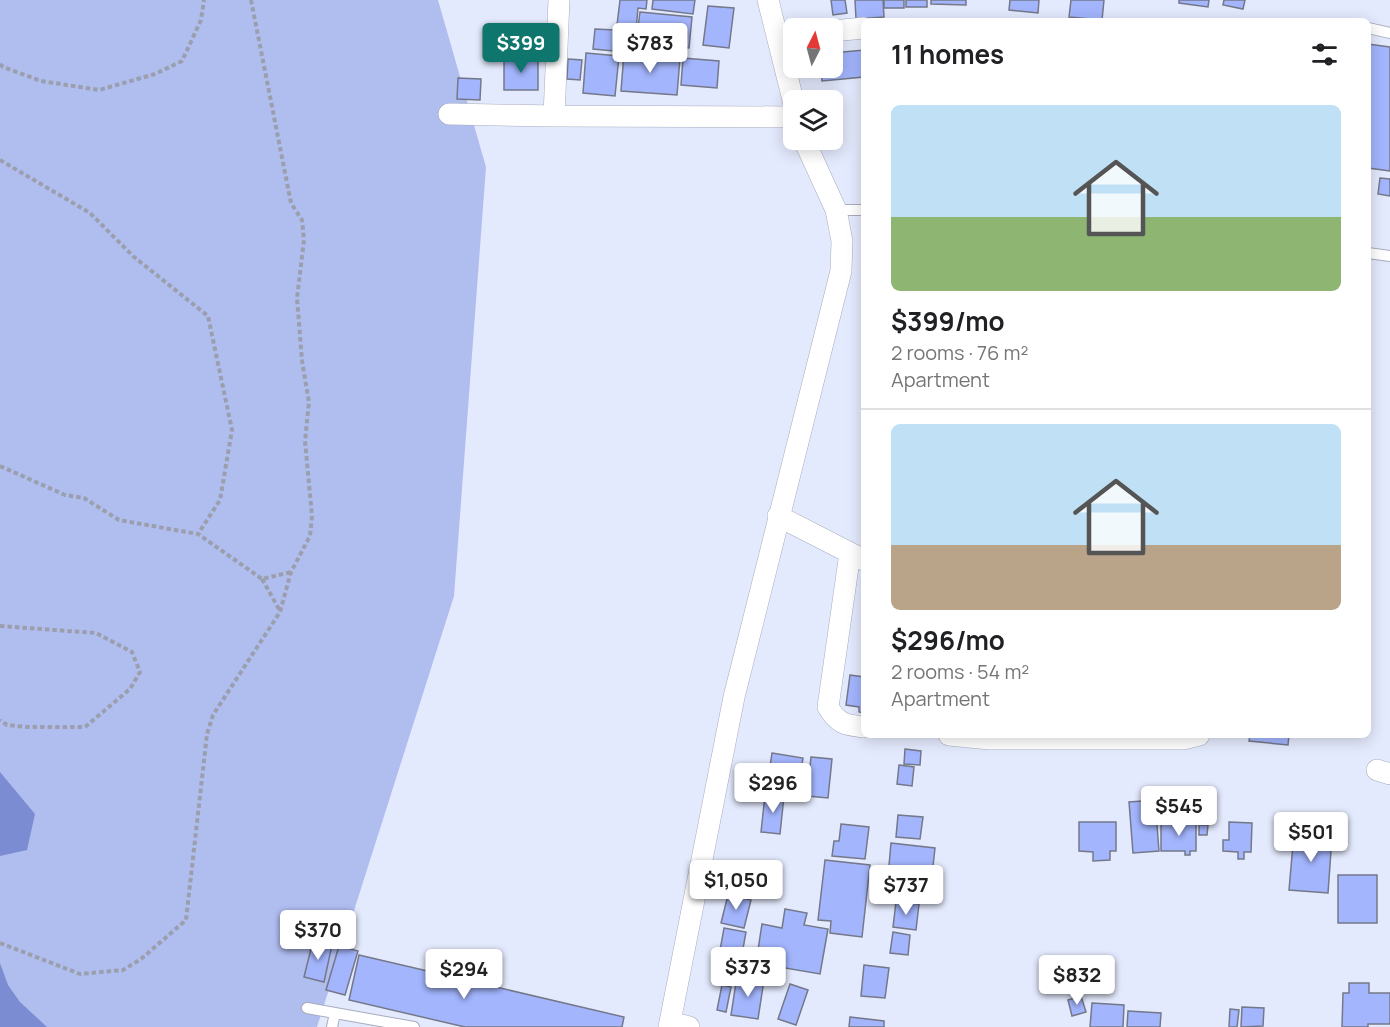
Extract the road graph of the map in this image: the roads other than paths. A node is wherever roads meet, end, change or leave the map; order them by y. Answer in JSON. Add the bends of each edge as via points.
{"nodes":[{"id":1,"x":559,"y":0,"type":"edge"},
{"id":2,"x":768,"y":0,"type":"edge"},
{"id":3,"x":861,"y":28,"type":"edge"},
{"id":4,"x":1371,"y":29,"type":"edge"},
{"id":5,"x":843,"y":30,"type":"edge"},
{"id":6,"x":783,"y":33,"type":"edge"},
{"id":7,"x":1390,"y":33,"type":"edge"},
{"id":8,"x":449,"y":114,"type":"dead end"},
{"id":9,"x":554,"y":116,"type":"junction"},
{"id":10,"x":783,"y":117,"type":"edge"},
{"id":11,"x":809,"y":150,"type":"edge"},
{"id":12,"x":836,"y":210,"type":"junction"},
{"id":13,"x":861,"y":210,"type":"edge"},
{"id":14,"x":1371,"y":253,"type":"edge"},
{"id":15,"x":1390,"y":256,"type":"edge"},
{"id":16,"x":778,"y":516,"type":"junction"},
{"id":17,"x":857,"y":556,"type":"edge"},
{"id":18,"x":861,"y":727,"type":"edge"},
{"id":19,"x":980,"y":738,"type":"edge"},
{"id":20,"x":1188,"y":738,"type":"edge"},
{"id":21,"x":308,"y":1008,"type":"dead end"},
{"id":22,"x":335,"y":1013,"type":"junction"},
{"id":23,"x":676,"y":1026,"type":"edge"},
{"id":24,"x":332,"y":1027,"type":"edge"},
{"id":25,"x":413,"y":1027,"type":"edge"}],
"edges":[{"from":1,"to":9,"type":"street"},
{"from":2,"to":6,"type":"street"},
{"from":3,"to":5,"type":"street"},
{"from":4,"to":7,"type":"lane"},
{"from":8,"to":9,"type":"street"},
{"from":9,"to":10,"type":"street"},
{"from":11,"to":12,"type":"street"},
{"from":12,"to":13,"type":"lane"},
{"from":12,"to":16,"type":"street","via":[[842,241],[841,271]]},
{"from":14,"to":15,"type":"lane"},
{"from":16,"to":17,"type":"street"},
{"from":16,"to":23,"type":"street","via":[[734,697]]},
{"from":17,"to":18,"type":"street","via":[[828,707],[836,720]]},
{"from":19,"to":20,"type":"street"},
{"from":21,"to":22,"type":"lane"},
{"from":22,"to":24,"type":"lane"},
{"from":22,"to":25,"type":"lane"}]}
